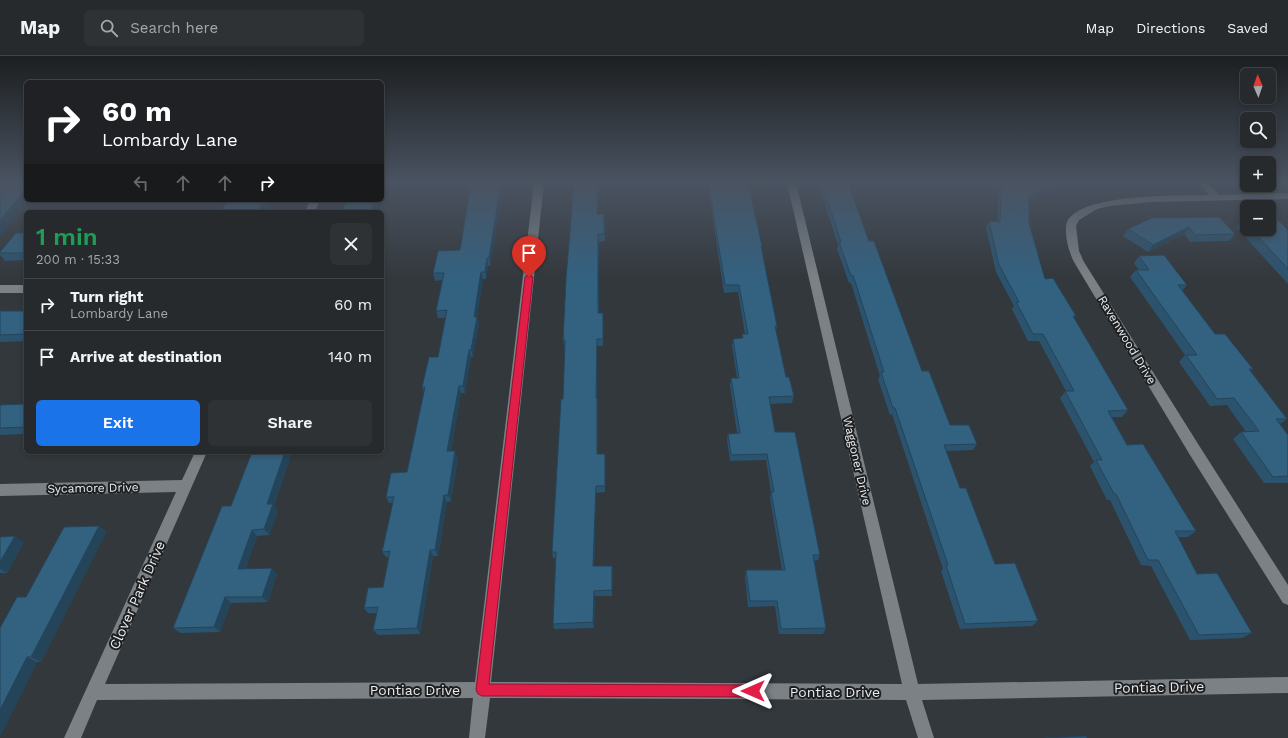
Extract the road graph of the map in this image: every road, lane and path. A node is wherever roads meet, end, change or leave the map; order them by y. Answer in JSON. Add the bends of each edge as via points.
{"nodes":[{"id":1,"x":535,"y":215,"type":"edge"},
{"id":2,"x":800,"y":215,"type":"edge"},
{"id":3,"x":1080,"y":215,"type":"edge"},
{"id":4,"x":0,"y":289,"type":"edge"},
{"id":5,"x":24,"y":289,"type":"edge"},
{"id":6,"x":200,"y":454,"type":"edge"},
{"id":7,"x":186,"y":486,"type":"junction"},
{"id":8,"x":0,"y":490,"type":"edge"},
{"id":9,"x":1288,"y":598,"type":"edge"},
{"id":10,"x":1288,"y":685,"type":"edge"},
{"id":11,"x":482,"y":690,"type":"junction"},
{"id":12,"x":94,"y":692,"type":"junction"},
{"id":13,"x":912,"y":692,"type":"junction"},
{"id":14,"x":72,"y":738,"type":"edge"},
{"id":15,"x":477,"y":738,"type":"edge"},
{"id":16,"x":926,"y":738,"type":"edge"}],
"edges":[{"from":1,"to":11,"type":"street"},
{"from":2,"to":13,"type":"street","name":"Waggoner Drive"},
{"from":3,"to":9,"type":"street","name":"Ravenwood Drive","via":[[1075,218],[1071,226],[1074,251]]},
{"from":4,"to":5,"type":"street"},
{"from":6,"to":7,"type":"street","name":"Clover Park Drive"},
{"from":7,"to":8,"type":"street","name":"Sycamore Drive"},
{"from":7,"to":12,"type":"street","name":"Clover Park Drive"},
{"from":10,"to":13,"type":"street","name":"Pontiac Drive"},
{"from":11,"to":12,"type":"street","name":"Pontiac Drive"},
{"from":11,"to":13,"type":"street","name":"Pontiac Drive"},
{"from":11,"to":15,"type":"street"},
{"from":12,"to":14,"type":"street","name":"Clover Park Drive"},
{"from":13,"to":16,"type":"street","name":"Waggoner Drive"}]}
